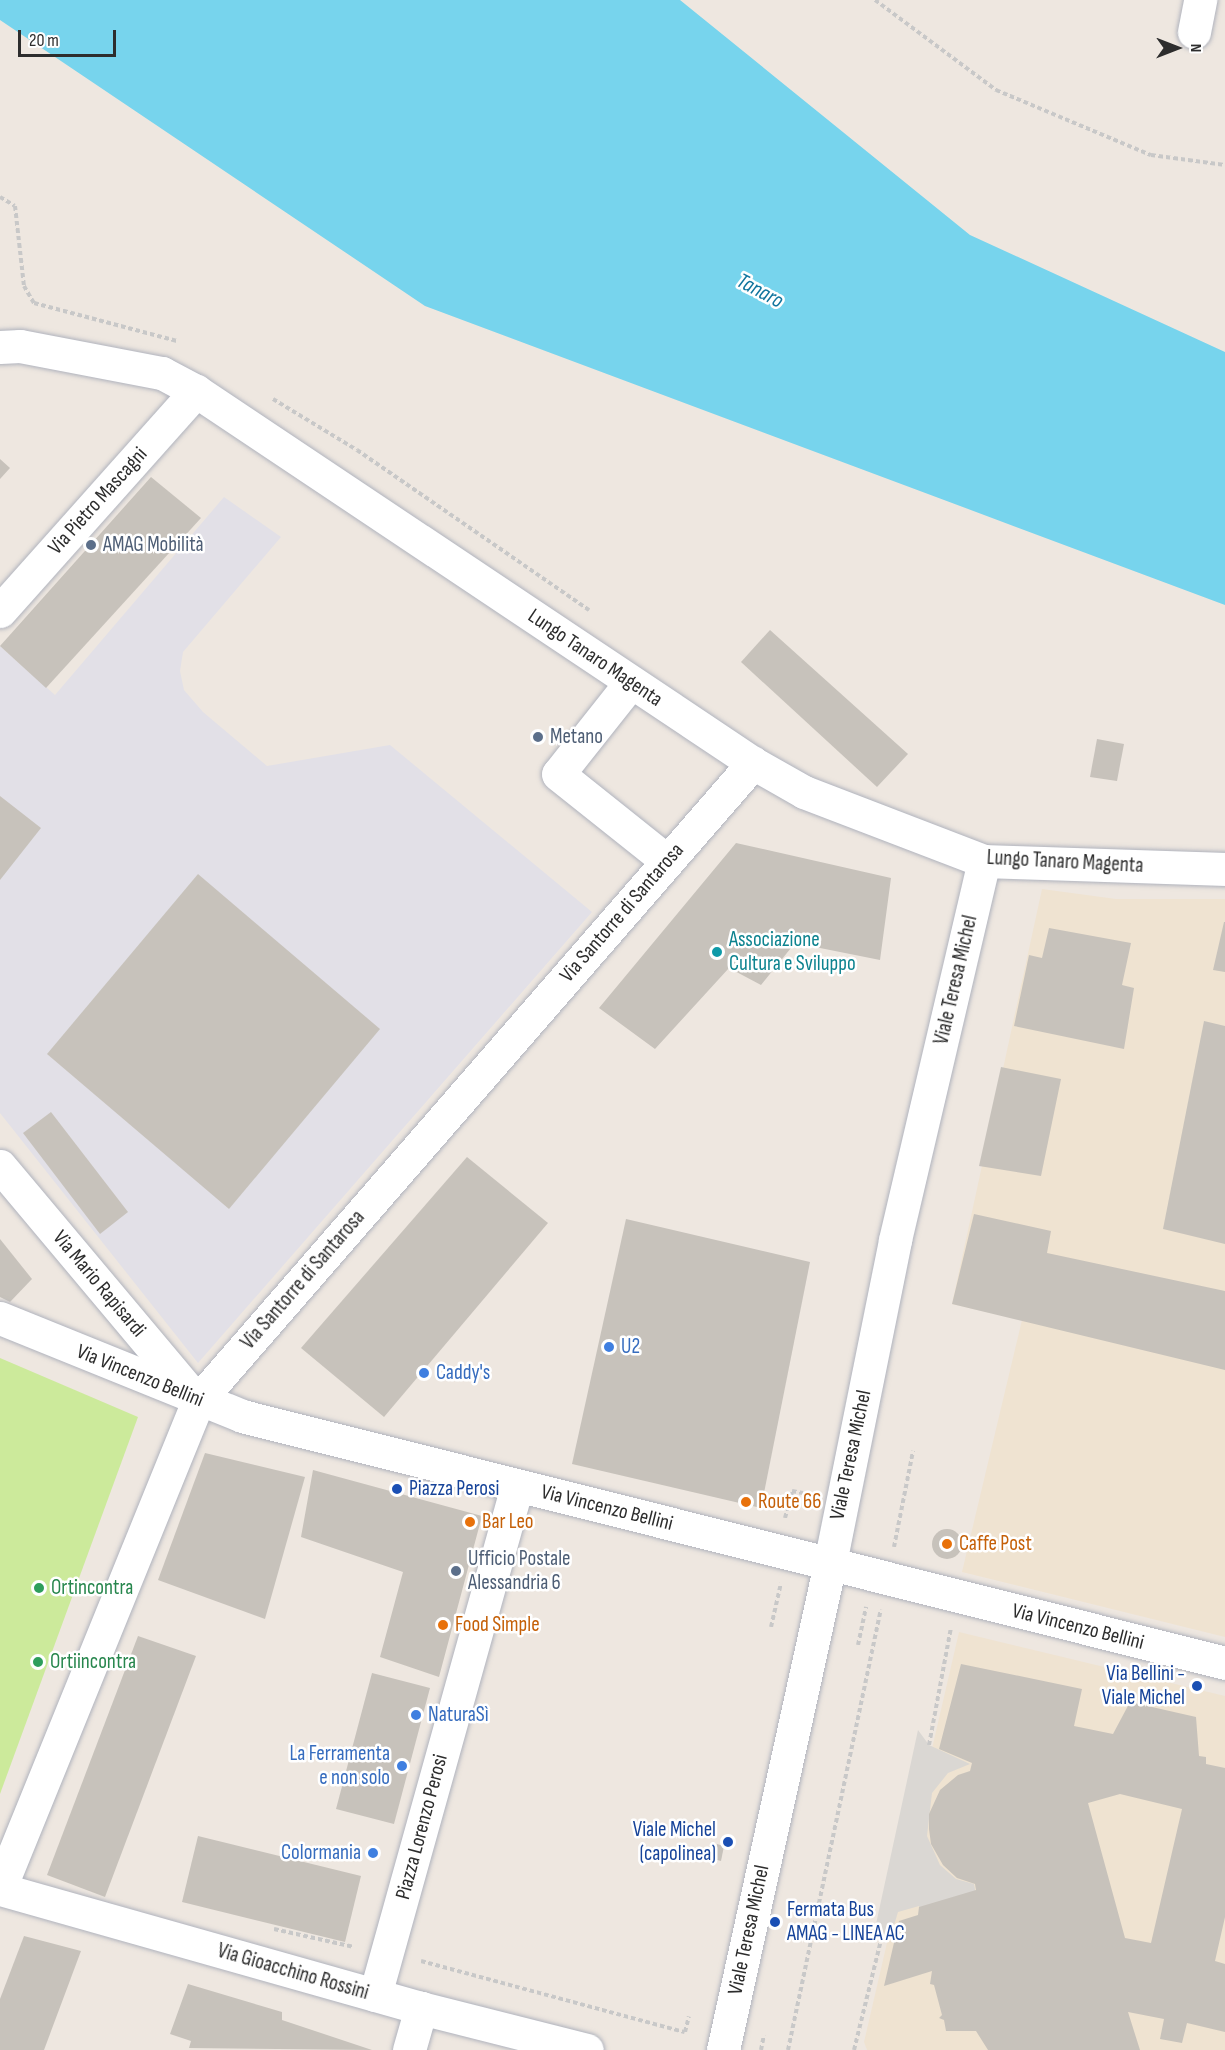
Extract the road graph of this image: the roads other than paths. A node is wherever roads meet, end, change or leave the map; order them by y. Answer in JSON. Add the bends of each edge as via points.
{"nodes":[{"id":1,"x":1200,"y":0,"type":"edge"},
{"id":2,"x":1194,"y":32,"type":"dead end"},
{"id":3,"x":0,"y":347,"type":"edge"},
{"id":4,"x":196,"y":391,"type":"junction"},
{"id":5,"x":0,"y":611,"type":"edge"},
{"id":6,"x":631,"y":682,"type":"junction"},
{"id":7,"x":753,"y":763,"type":"junction"},
{"id":8,"x":667,"y":861,"type":"junction"},
{"id":9,"x":984,"y":861,"type":"junction"},
{"id":10,"x":1225,"y":869,"type":"edge"},
{"id":11,"x":0,"y":1166,"type":"edge"},
{"id":12,"x":0,"y":1318,"type":"edge"},
{"id":13,"x":198,"y":1401,"type":"junction"},
{"id":14,"x":517,"y":1486,"type":"junction"},
{"id":15,"x":830,"y":1563,"type":"junction"},
{"id":16,"x":1225,"y":1663,"type":"edge"},
{"id":17,"x":0,"y":1888,"type":"edge"},
{"id":18,"x":375,"y":1995,"type":"junction"},
{"id":19,"x":421,"y":2008,"type":"junction"},
{"id":20,"x":410,"y":2050,"type":"edge"},
{"id":21,"x":587,"y":2050,"type":"edge"},
{"id":22,"x":723,"y":2050,"type":"edge"}],
"edges":[{"from":1,"to":2,"type":"street"},
{"from":3,"to":4,"type":"street","name":"Lungo Tanaro Magenta","via":[[20,346],[162,373]]},
{"from":4,"to":5,"type":"street","name":"Via Pietro Mascagni"},
{"from":4,"to":6,"type":"street","name":"Lungo Tanaro Magenta"},
{"from":6,"to":7,"type":"street","name":"Lungo Tanaro Magenta"},
{"from":6,"to":8,"type":"street","via":[[558,774]]},
{"from":7,"to":8,"type":"street","name":"Via Santorre di Santarosa"},
{"from":7,"to":9,"type":"street","name":"Lungo Tanaro Magenta","via":[[804,792]]},
{"from":8,"to":13,"type":"street","name":"Via Santorre di Santarosa"},
{"from":9,"to":10,"type":"street","name":"Lungo Tanaro Magenta"},
{"from":9,"to":15,"type":"street","name":"Viale Teresa Michel","via":[[896,1240]]},
{"from":11,"to":13,"type":"street","name":"Via Mario Rapisardi"},
{"from":12,"to":13,"type":"street","name":"Via Vincenzo Bellini"},
{"from":13,"to":14,"type":"street","name":"Via Vincenzo Bellini","via":[[266,1423]]},
{"from":13,"to":17,"type":"street","name":"Via Santorre di Santarosa"},
{"from":14,"to":15,"type":"street","name":"Via Vincenzo Bellini"},
{"from":14,"to":18,"type":"street","name":"Piazza Lorenzo Perosi"},
{"from":15,"to":16,"type":"street","name":"Via Vincenzo Bellini"},
{"from":15,"to":22,"type":"street","name":"Viale Teresa Michel"},
{"from":17,"to":18,"type":"street","name":"Via Gioacchino Rossini"},
{"from":18,"to":19,"type":"street","name":"Via Gioacchino Rossini"},
{"from":19,"to":20,"type":"street"},
{"from":19,"to":21,"type":"street","name":"Via Gioacchino Rossini"}]}
